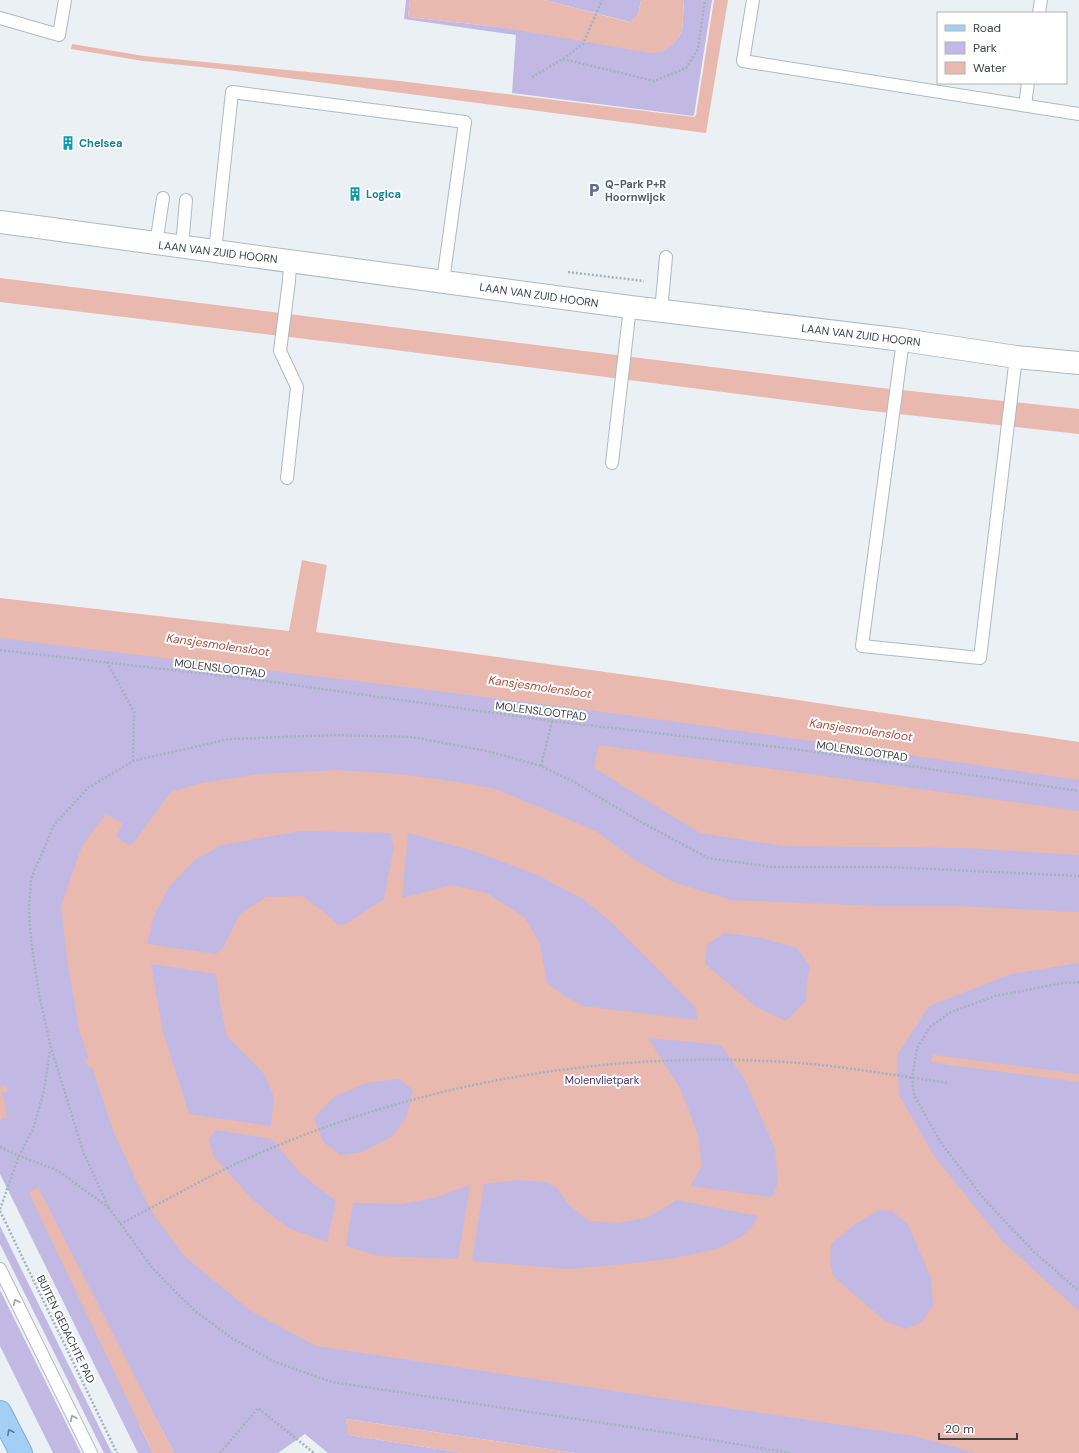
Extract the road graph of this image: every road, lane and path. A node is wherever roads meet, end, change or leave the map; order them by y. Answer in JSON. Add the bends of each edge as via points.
{"nodes":[{"id":1,"x":65,"y":0,"type":"edge"},
{"id":2,"x":602,"y":0,"type":"edge"},
{"id":3,"x":705,"y":0,"type":"edge"},
{"id":4,"x":753,"y":0,"type":"edge"},
{"id":5,"x":1041,"y":0,"type":"edge"},
{"id":6,"x":1039,"y":12,"type":"edge"},
{"id":7,"x":0,"y":18,"type":"edge"},
{"id":8,"x":563,"y":59,"type":"junction"},
{"id":9,"x":532,"y":77,"type":"dead end"},
{"id":10,"x":1028,"y":84,"type":"edge"},
{"id":11,"x":1025,"y":105,"type":"junction"},
{"id":12,"x":1079,"y":114,"type":"edge"},
{"id":13,"x":163,"y":198,"type":"dead end"},
{"id":14,"x":186,"y":200,"type":"dead end"},
{"id":15,"x":0,"y":222,"type":"edge"},
{"id":16,"x":156,"y":244,"type":"junction"},
{"id":17,"x":182,"y":246,"type":"junction"},
{"id":18,"x":215,"y":250,"type":"junction"},
{"id":19,"x":666,"y":257,"type":"dead end"},
{"id":20,"x":290,"y":261,"type":"junction"},
{"id":21,"x":443,"y":281,"type":"junction"},
{"id":22,"x":630,"y":307,"type":"junction"},
{"id":23,"x":661,"y":311,"type":"junction"},
{"id":24,"x":904,"y":340,"type":"junction"},
{"id":25,"x":1016,"y":357,"type":"junction"},
{"id":26,"x":1079,"y":363,"type":"edge"},
{"id":27,"x":612,"y":463,"type":"dead end"},
{"id":28,"x":287,"y":478,"type":"dead end"},
{"id":29,"x":0,"y":650,"type":"edge"},
{"id":30,"x":107,"y":662,"type":"junction"},
{"id":31,"x":552,"y":721,"type":"junction"},
{"id":32,"x":133,"y":761,"type":"junction"},
{"id":33,"x":541,"y":766,"type":"junction"},
{"id":34,"x":1079,"y":791,"type":"edge"},
{"id":35,"x":1079,"y":876,"type":"edge"},
{"id":36,"x":1079,"y":982,"type":"edge"},
{"id":37,"x":51,"y":1048,"type":"junction"},
{"id":38,"x":912,"y":1078,"type":"junction"},
{"id":39,"x":949,"y":1083,"type":"dead end"},
{"id":40,"x":0,"y":1147,"type":"edge"},
{"id":41,"x":19,"y":1156,"type":"junction"},
{"id":42,"x":109,"y":1208,"type":"junction"},
{"id":43,"x":0,"y":1210,"type":"edge"},
{"id":44,"x":120,"y":1224,"type":"junction"},
{"id":45,"x":0,"y":1269,"type":"edge"},
{"id":46,"x":1079,"y":1291,"type":"edge"},
{"id":47,"x":0,"y":1412,"type":"edge"},
{"id":48,"x":21,"y":1453,"type":"edge"},
{"id":49,"x":91,"y":1453,"type":"edge"},
{"id":50,"x":118,"y":1453,"type":"edge"},
{"id":51,"x":220,"y":1453,"type":"edge"},
{"id":52,"x":314,"y":1453,"type":"edge"},
{"id":53,"x":790,"y":1453,"type":"edge"}],
"edges":[{"from":1,"to":7,"type":"lane","via":[[59,35]]},
{"from":2,"to":8,"type":"path","via":[[583,44]]},
{"from":3,"to":8,"type":"path","via":[[698,49],[686,68],[654,81]]},
{"from":4,"to":11,"type":"lane","via":[[743,62]]},
{"from":5,"to":6,"type":"lane"},
{"from":8,"to":9,"type":"path"},
{"from":10,"to":11,"type":"lane"},
{"from":11,"to":12,"type":"lane"},
{"from":13,"to":16,"type":"lane"},
{"from":14,"to":17,"type":"lane"},
{"from":15,"to":16,"type":"street","name":"LAAN VAN ZUID HOORN"},
{"from":16,"to":17,"type":"street","name":"LAAN VAN ZUID HOORN"},
{"from":17,"to":18,"type":"street","name":"LAAN VAN ZUID HOORN"},
{"from":18,"to":20,"type":"street","name":"LAAN VAN ZUID HOORN"},
{"from":18,"to":21,"type":"lane","via":[[232,92],[465,122]]},
{"from":19,"to":23,"type":"lane"},
{"from":20,"to":21,"type":"street","name":"LAAN VAN ZUID HOORN"},
{"from":20,"to":28,"type":"lane","via":[[280,351],[297,387]]},
{"from":21,"to":22,"type":"street","name":"LAAN VAN ZUID HOORN"},
{"from":22,"to":23,"type":"street","name":"LAAN VAN ZUID HOORN"},
{"from":22,"to":27,"type":"lane"},
{"from":23,"to":24,"type":"street","name":"LAAN VAN ZUID HOORN"},
{"from":24,"to":25,"type":"street","name":"LAAN VAN ZUID HOORN"},
{"from":24,"to":25,"type":"lane","via":[[862,646],[980,658]]},
{"from":25,"to":26,"type":"street","name":"LAAN VAN ZUID HOORN"},
{"from":29,"to":30,"type":"path","name":"MOLENSLOOTPAD"},
{"from":30,"to":31,"type":"path","name":"MOLENSLOOTPAD"},
{"from":30,"to":32,"type":"path","via":[[134,712]]},
{"from":31,"to":33,"type":"path"},
{"from":31,"to":34,"type":"path","name":"MOLENSLOOTPAD","via":[[794,749]]},
{"from":32,"to":33,"type":"path","via":[[229,740],[335,735],[411,737],[486,751]]},
{"from":32,"to":37,"type":"path","via":[[88,788],[54,825],[31,879],[31,940]]},
{"from":33,"to":35,"type":"path","via":[[708,858],[772,867],[888,867]]},
{"from":36,"to":38,"type":"path","via":[[995,996],[951,1012],[930,1027],[917,1048]]},
{"from":37,"to":41,"type":"path","via":[[44,1091],[33,1129]]},
{"from":37,"to":42,"type":"path","via":[[84,1154]]},
{"from":38,"to":39,"type":"path"},
{"from":38,"to":44,"type":"path","via":[[799,1063],[725,1060],[648,1061],[512,1077],[404,1102],[314,1131],[240,1161]]},
{"from":38,"to":46,"type":"path","via":[[914,1095],[941,1143],[980,1193],[1034,1252]]},
{"from":40,"to":41,"type":"path"},
{"from":41,"to":42,"type":"path","via":[[57,1170]]},
{"from":41,"to":43,"type":"path"},
{"from":42,"to":44,"type":"path"},
{"from":43,"to":50,"type":"path","name":"BUITEN GEDACHTE PAD"},
{"from":44,"to":53,"type":"path","via":[[153,1269],[195,1311],[232,1338],[275,1362],[332,1382]]},
{"from":49,"to":45,"type":"lane","one_way":true},
{"from":48,"to":47,"type":"main road","one_way":true},
{"from":51,"to":52,"type":"path","via":[[258,1408]]}]}
